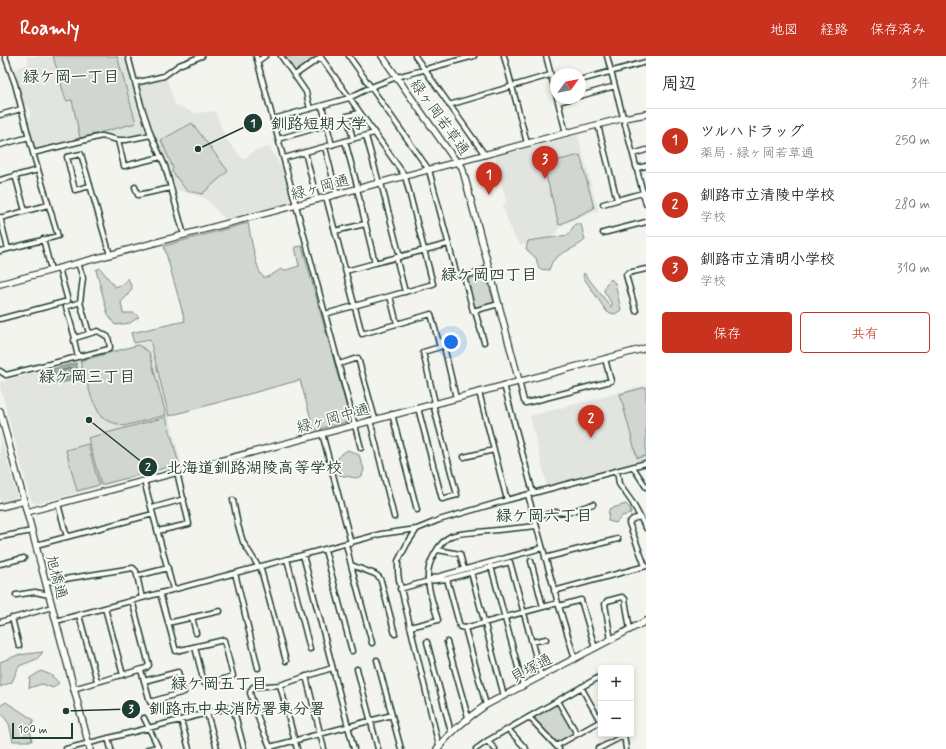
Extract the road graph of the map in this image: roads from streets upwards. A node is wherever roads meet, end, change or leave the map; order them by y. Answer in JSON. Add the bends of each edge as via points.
{"nodes":[{"id":1,"x":5,"y":56,"type":"edge"},
{"id":2,"x":128,"y":56,"type":"edge"},
{"id":3,"x":202,"y":56,"type":"edge"},
{"id":4,"x":265,"y":56,"type":"edge"},
{"id":5,"x":281,"y":56,"type":"edge"},
{"id":6,"x":320,"y":56,"type":"edge"},
{"id":7,"x":349,"y":56,"type":"edge"},
{"id":8,"x":382,"y":56,"type":"edge"},
{"id":9,"x":415,"y":56,"type":"edge"},
{"id":10,"x":474,"y":56,"type":"edge"},
{"id":11,"x":504,"y":56,"type":"edge"},
{"id":12,"x":546,"y":56,"type":"edge"},
{"id":13,"x":607,"y":56,"type":"edge"},
{"id":14,"x":257,"y":58,"type":"edge"},
{"id":15,"x":646,"y":62,"type":"edge"},
{"id":16,"x":424,"y":69,"type":"junction"},
{"id":17,"x":611,"y":72,"type":"junction"},
{"id":18,"x":295,"y":75,"type":"junction"},
{"id":19,"x":550,"y":75,"type":"joint"},
{"id":20,"x":397,"y":77,"type":"junction"},
{"id":21,"x":586,"y":78,"type":"edge"},
{"id":22,"x":135,"y":83,"type":"junction"},
{"id":23,"x":512,"y":86,"type":"junction"},
{"id":24,"x":615,"y":86,"type":"junction"},
{"id":25,"x":371,"y":87,"type":"junction"},
{"id":26,"x":586,"y":94,"type":"edge"},
{"id":27,"x":349,"y":98,"type":"junction"},
{"id":28,"x":559,"y":104,"type":"edge"},
{"id":29,"x":449,"y":105,"type":"junction"},
{"id":30,"x":322,"y":106,"type":"junction"},
{"id":31,"x":21,"y":109,"type":"junction"},
{"id":32,"x":310,"y":109,"type":"junction"},
{"id":33,"x":359,"y":113,"type":"junction"},
{"id":34,"x":646,"y":114,"type":"edge"},
{"id":35,"x":0,"y":115,"type":"edge"},
{"id":36,"x":624,"y":118,"type":"junction"},
{"id":37,"x":273,"y":119,"type":"junction"},
{"id":38,"x":327,"y":125,"type":"junction"},
{"id":39,"x":598,"y":125,"type":"junction"},
{"id":40,"x":374,"y":133,"type":"junction"},
{"id":41,"x":566,"y":133,"type":"junction"},
{"id":42,"x":151,"y":135,"type":"junction"},
{"id":43,"x":366,"y":136,"type":"junction"},
{"id":44,"x":29,"y":137,"type":"junction"},
{"id":45,"x":278,"y":139,"type":"junction"},
{"id":46,"x":353,"y":139,"type":"junction"},
{"id":47,"x":118,"y":140,"type":"junction"},
{"id":48,"x":345,"y":141,"type":"junction"},
{"id":49,"x":527,"y":144,"type":"junction"},
{"id":50,"x":0,"y":145,"type":"edge"},
{"id":51,"x":332,"y":145,"type":"junction"},
{"id":52,"x":325,"y":147,"type":"junction"},
{"id":53,"x":646,"y":150,"type":"edge"},
{"id":54,"x":305,"y":152,"type":"junction"},
{"id":55,"x":33,"y":153,"type":"junction"},
{"id":56,"x":633,"y":154,"type":"junction"},
{"id":57,"x":485,"y":155,"type":"junction"},
{"id":58,"x":162,"y":157,"type":"junction"},
{"id":59,"x":284,"y":158,"type":"junction"},
{"id":60,"x":458,"y":162,"type":"junction"},
{"id":61,"x":646,"y":166,"type":"edge"},
{"id":62,"x":637,"y":168,"type":"junction"},
{"id":63,"x":38,"y":170,"type":"junction"},
{"id":64,"x":429,"y":170,"type":"junction"},
{"id":65,"x":15,"y":175,"type":"junction"},
{"id":66,"x":405,"y":176,"type":"junction"},
{"id":67,"x":0,"y":180,"type":"edge"},
{"id":68,"x":380,"y":183,"type":"junction"},
{"id":69,"x":90,"y":186,"type":"junction"},
{"id":70,"x":135,"y":187,"type":"dead end"},
{"id":71,"x":171,"y":188,"type":"junction"},
{"id":72,"x":357,"y":189,"type":"junction"},
{"id":73,"x":644,"y":192,"type":"edge"},
{"id":74,"x":337,"y":195,"type":"junction"},
{"id":75,"x":326,"y":198,"type":"junction"},
{"id":76,"x":317,"y":200,"type":"junction"},
{"id":77,"x":617,"y":200,"type":"junction"},
{"id":78,"x":603,"y":204,"type":"dead end"},
{"id":79,"x":646,"y":204,"type":"edge"},
{"id":80,"x":48,"y":205,"type":"junction"},
{"id":81,"x":296,"y":205,"type":"junction"},
{"id":82,"x":25,"y":211,"type":"junction"},
{"id":83,"x":0,"y":218,"type":"edge"},
{"id":84,"x":646,"y":222,"type":"edge"},
{"id":85,"x":365,"y":224,"type":"junction"},
{"id":86,"x":335,"y":231,"type":"junction"},
{"id":87,"x":603,"y":233,"type":"dead end"},
{"id":88,"x":184,"y":235,"type":"junction"},
{"id":89,"x":43,"y":239,"type":"junction"},
{"id":90,"x":448,"y":244,"type":"junction"},
{"id":91,"x":8,"y":249,"type":"junction"},
{"id":92,"x":424,"y":250,"type":"junction"},
{"id":93,"x":0,"y":251,"type":"edge"},
{"id":94,"x":110,"y":255,"type":"junction"},
{"id":95,"x":398,"y":257,"type":"junction"},
{"id":96,"x":78,"y":263,"type":"junction"},
{"id":97,"x":375,"y":263,"type":"junction"},
{"id":98,"x":59,"y":268,"type":"junction"},
{"id":99,"x":489,"y":268,"type":"junction"},
{"id":100,"x":646,"y":269,"type":"edge"},
{"id":101,"x":51,"y":270,"type":"junction"},
{"id":102,"x":346,"y":271,"type":"junction"},
{"id":103,"x":464,"y":276,"type":"junction"},
{"id":104,"x":0,"y":284,"type":"edge"},
{"id":105,"x":405,"y":292,"type":"junction"},
{"id":106,"x":390,"y":296,"type":"junction"},
{"id":107,"x":80,"y":302,"type":"junction"},
{"id":108,"x":499,"y":304,"type":"junction"},
{"id":109,"x":355,"y":306,"type":"junction"},
{"id":110,"x":475,"y":311,"type":"junction"},
{"id":111,"x":636,"y":311,"type":"dead end"},
{"id":112,"x":325,"y":314,"type":"junction"},
{"id":113,"x":0,"y":319,"type":"edge"},
{"id":114,"x":397,"y":324,"type":"junction"},
{"id":115,"x":89,"y":333,"type":"junction"},
{"id":116,"x":75,"y":338,"type":"junction"},
{"id":117,"x":484,"y":342,"type":"dead end"},
{"id":118,"x":646,"y":348,"type":"edge"},
{"id":119,"x":445,"y":351,"type":"dead end"},
{"id":120,"x":78,"y":357,"type":"junction"},
{"id":121,"x":605,"y":358,"type":"junction"},
{"id":122,"x":339,"y":364,"type":"junction"},
{"id":123,"x":0,"y":371,"type":"edge"},
{"id":124,"x":519,"y":381,"type":"junction"},
{"id":125,"x":504,"y":385,"type":"junction"},
{"id":126,"x":479,"y":392,"type":"junction"},
{"id":127,"x":456,"y":398,"type":"junction"},
{"id":128,"x":434,"y":404,"type":"junction"},
{"id":129,"x":418,"y":408,"type":"junction"},
{"id":130,"x":0,"y":411,"type":"edge"},
{"id":131,"x":392,"y":414,"type":"junction"},
{"id":132,"x":372,"y":420,"type":"junction"},
{"id":133,"x":354,"y":424,"type":"junction"},
{"id":134,"x":322,"y":433,"type":"junction"},
{"id":135,"x":361,"y":448,"type":"dead end"},
{"id":136,"x":494,"y":450,"type":"junction"},
{"id":137,"x":464,"y":457,"type":"dead end"},
{"id":138,"x":646,"y":463,"type":"edge"},
{"id":139,"x":633,"y":467,"type":"junction"},
{"id":140,"x":617,"y":471,"type":"junction"},
{"id":141,"x":177,"y":472,"type":"junction"},
{"id":142,"x":144,"y":481,"type":"junction"},
{"id":143,"x":646,"y":486,"type":"edge"},
{"id":144,"x":530,"y":494,"type":"junction"},
{"id":145,"x":184,"y":499,"type":"junction"},
{"id":146,"x":24,"y":500,"type":"junction"},
{"id":147,"x":233,"y":500,"type":"dead end"},
{"id":148,"x":507,"y":500,"type":"junction"},
{"id":149,"x":58,"y":504,"type":"junction"},
{"id":150,"x":593,"y":504,"type":"dead end"},
{"id":151,"x":0,"y":507,"type":"edge"},
{"id":152,"x":152,"y":508,"type":"junction"},
{"id":153,"x":418,"y":510,"type":"dead end"},
{"id":154,"x":27,"y":512,"type":"junction"},
{"id":155,"x":153,"y":514,"type":"junction"},
{"id":156,"x":394,"y":517,"type":"dead end"},
{"id":157,"x":640,"y":517,"type":"junction"},
{"id":158,"x":534,"y":518,"type":"junction"},
{"id":159,"x":536,"y":526,"type":"junction"},
{"id":160,"x":646,"y":528,"type":"edge"},
{"id":161,"x":417,"y":529,"type":"junction"},
{"id":162,"x":32,"y":531,"type":"junction"},
{"id":163,"x":158,"y":531,"type":"junction"},
{"id":164,"x":0,"y":537,"type":"edge"},
{"id":165,"x":67,"y":537,"type":"junction"},
{"id":166,"x":618,"y":539,"type":"dead end"},
{"id":167,"x":348,"y":544,"type":"junction"},
{"id":168,"x":36,"y":545,"type":"junction"},
{"id":169,"x":542,"y":548,"type":"junction"},
{"id":170,"x":325,"y":550,"type":"junction"},
{"id":171,"x":438,"y":550,"type":"junction"},
{"id":172,"x":304,"y":555,"type":"junction"},
{"id":173,"x":24,"y":558,"type":"dead end"},
{"id":174,"x":545,"y":558,"type":"junction"},
{"id":175,"x":287,"y":559,"type":"junction"},
{"id":176,"x":531,"y":561,"type":"dead end"},
{"id":177,"x":0,"y":564,"type":"edge"},
{"id":178,"x":351,"y":565,"type":"junction"},
{"id":179,"x":259,"y":566,"type":"junction"},
{"id":180,"x":491,"y":566,"type":"junction"},
{"id":181,"x":646,"y":566,"type":"edge"},
{"id":182,"x":168,"y":568,"type":"junction"},
{"id":183,"x":464,"y":569,"type":"junction"},
{"id":184,"x":472,"y":572,"type":"junction"},
{"id":185,"x":235,"y":573,"type":"junction"},
{"id":186,"x":137,"y":576,"type":"junction"},
{"id":187,"x":447,"y":578,"type":"junction"},
{"id":188,"x":428,"y":581,"type":"junction"},
{"id":189,"x":46,"y":582,"type":"junction"},
{"id":190,"x":174,"y":589,"type":"junction"},
{"id":191,"x":400,"y":590,"type":"junction"},
{"id":192,"x":554,"y":591,"type":"junction"},
{"id":193,"x":160,"y":593,"type":"junction"},
{"id":194,"x":16,"y":595,"type":"dead end"},
{"id":195,"x":49,"y":595,"type":"junction"},
{"id":196,"x":142,"y":598,"type":"junction"},
{"id":197,"x":132,"y":600,"type":"junction"},
{"id":198,"x":558,"y":605,"type":"junction"},
{"id":199,"x":52,"y":607,"type":"junction"},
{"id":200,"x":543,"y":607,"type":"junction"},
{"id":201,"x":105,"y":608,"type":"junction"},
{"id":202,"x":220,"y":611,"type":"dead end"},
{"id":203,"x":524,"y":612,"type":"junction"},
{"id":204,"x":80,"y":615,"type":"junction"},
{"id":205,"x":192,"y":617,"type":"junction"},
{"id":206,"x":504,"y":617,"type":"junction"},
{"id":207,"x":12,"y":618,"type":"junction"},
{"id":208,"x":56,"y":621,"type":"junction"},
{"id":209,"x":646,"y":621,"type":"edge"},
{"id":210,"x":0,"y":622,"type":"edge"},
{"id":211,"x":484,"y":622,"type":"junction"},
{"id":212,"x":168,"y":624,"type":"junction"},
{"id":213,"x":410,"y":628,"type":"junction"},
{"id":214,"x":465,"y":628,"type":"junction"},
{"id":215,"x":630,"y":630,"type":"junction"},
{"id":216,"x":196,"y":633,"type":"dead end"},
{"id":217,"x":395,"y":634,"type":"dead end"},
{"id":218,"x":546,"y":639,"type":"dead end"},
{"id":219,"x":611,"y":640,"type":"junction"},
{"id":220,"x":427,"y":642,"type":"dead end"},
{"id":221,"x":447,"y":642,"type":"dead end"},
{"id":222,"x":532,"y":642,"type":"junction"},
{"id":223,"x":372,"y":643,"type":"dead end"},
{"id":224,"x":19,"y":646,"type":"dead end"},
{"id":225,"x":195,"y":647,"type":"junction"},
{"id":226,"x":595,"y":648,"type":"junction"},
{"id":227,"x":310,"y":649,"type":"dead end"},
{"id":228,"x":352,"y":651,"type":"dead end"},
{"id":229,"x":575,"y":658,"type":"junction"},
{"id":230,"x":377,"y":660,"type":"dead end"},
{"id":231,"x":286,"y":662,"type":"dead end"},
{"id":232,"x":258,"y":668,"type":"dead end"},
{"id":233,"x":332,"y":668,"type":"junction"},
{"id":234,"x":357,"y":669,"type":"dead end"},
{"id":235,"x":141,"y":670,"type":"junction"},
{"id":236,"x":123,"y":675,"type":"junction"},
{"id":237,"x":306,"y":676,"type":"junction"},
{"id":238,"x":542,"y":676,"type":"junction"},
{"id":239,"x":598,"y":678,"type":"edge"},
{"id":240,"x":97,"y":681,"type":"junction"},
{"id":241,"x":144,"y":681,"type":"junction"},
{"id":242,"x":280,"y":684,"type":"junction"},
{"id":243,"x":523,"y":686,"type":"junction"},
{"id":244,"x":581,"y":688,"type":"junction"},
{"id":245,"x":74,"y":689,"type":"junction"},
{"id":246,"x":504,"y":696,"type":"junction"},
{"id":247,"x":558,"y":701,"type":"junction"},
{"id":248,"x":486,"y":705,"type":"junction"},
{"id":249,"x":207,"y":713,"type":"junction"},
{"id":250,"x":392,"y":715,"type":"junction"},
{"id":251,"x":468,"y":717,"type":"junction"},
{"id":252,"x":529,"y":717,"type":"junction"},
{"id":253,"x":144,"y":718,"type":"dead end"},
{"id":254,"x":598,"y":718,"type":"edge"},
{"id":255,"x":181,"y":720,"type":"junction"},
{"id":256,"x":371,"y":720,"type":"junction"},
{"id":257,"x":598,"y":722,"type":"edge"},
{"id":258,"x":348,"y":726,"type":"junction"},
{"id":259,"x":149,"y":728,"type":"junction"},
{"id":260,"x":508,"y":729,"type":"junction"},
{"id":261,"x":451,"y":732,"type":"junction"},
{"id":262,"x":320,"y":734,"type":"junction"},
{"id":263,"x":577,"y":734,"type":"junction"},
{"id":264,"x":619,"y":737,"type":"edge"},
{"id":265,"x":624,"y":737,"type":"edge"},
{"id":266,"x":108,"y":738,"type":"junction"},
{"id":267,"x":294,"y":740,"type":"junction"},
{"id":268,"x":488,"y":741,"type":"junction"},
{"id":269,"x":89,"y":746,"type":"edge"},
{"id":270,"x":438,"y":747,"type":"edge"},
{"id":271,"x":557,"y":747,"type":"edge"},
{"id":272,"x":158,"y":748,"type":"edge"},
{"id":273,"x":270,"y":748,"type":"edge"},
{"id":274,"x":66,"y":749,"type":"edge"},
{"id":275,"x":111,"y":749,"type":"edge"},
{"id":276,"x":148,"y":749,"type":"edge"},
{"id":277,"x":189,"y":749,"type":"edge"},
{"id":278,"x":217,"y":749,"type":"edge"},
{"id":279,"x":244,"y":749,"type":"edge"},
{"id":280,"x":297,"y":749,"type":"edge"},
{"id":281,"x":324,"y":749,"type":"edge"},
{"id":282,"x":354,"y":749,"type":"edge"},
{"id":283,"x":378,"y":749,"type":"edge"},
{"id":284,"x":401,"y":749,"type":"edge"},
{"id":285,"x":476,"y":749,"type":"edge"},
{"id":286,"x":495,"y":749,"type":"edge"},
{"id":287,"x":526,"y":749,"type":"edge"},
{"id":288,"x":598,"y":749,"type":"edge"},
{"id":289,"x":626,"y":749,"type":"edge"}],
"edges":[{"from":1,"to":31,"type":"street"},
{"from":2,"to":22,"type":"street"},
{"from":3,"to":22,"type":"street","via":[[179,65],[164,76]]},
{"from":4,"to":14,"type":"street"},
{"from":5,"to":18,"type":"street"},
{"from":6,"to":18,"type":"street"},
{"from":6,"to":27,"type":"street"},
{"from":7,"to":25,"type":"street"},
{"from":8,"to":20,"type":"street","name":"緑ヶ岡若草通"},
{"from":9,"to":16,"type":"street"},
{"from":10,"to":16,"type":"street"},
{"from":11,"to":23,"type":"street"},
{"from":12,"to":19,"type":"street"},
{"from":13,"to":17,"type":"street"},
{"from":14,"to":37,"type":"street"},
{"from":15,"to":17,"type":"street"},
{"from":16,"to":20,"type":"street"},
{"from":16,"to":29,"type":"street"},
{"from":17,"to":21,"type":"street"},
{"from":17,"to":24,"type":"street"},
{"from":18,"to":32,"type":"street","via":[[306,92]]},
{"from":19,"to":23,"type":"street"},
{"from":20,"to":25,"type":"street"},
{"from":20,"to":60,"type":"street","name":"緑ヶ岡若草通"},
{"from":22,"to":42,"type":"street"},
{"from":23,"to":29,"type":"street"},
{"from":23,"to":49,"type":"street"},
{"from":24,"to":26,"type":"street"},
{"from":24,"to":36,"type":"street"},
{"from":25,"to":27,"type":"street"},
{"from":25,"to":64,"type":"street"},
{"from":27,"to":30,"type":"street"},
{"from":27,"to":33,"type":"street"},
{"from":28,"to":41,"type":"street"},
{"from":29,"to":57,"type":"street"},
{"from":30,"to":32,"type":"street"},
{"from":30,"to":38,"type":"street"},
{"from":31,"to":35,"type":"street"},
{"from":31,"to":44,"type":"street"},
{"from":32,"to":37,"type":"street"},
{"from":33,"to":40,"type":"street"},
{"from":33,"to":46,"type":"street","via":[[346,116]]},
{"from":34,"to":36,"type":"street","name":"緑ヶ岡通"},
{"from":36,"to":39,"type":"street","name":"緑ヶ岡通"},
{"from":36,"to":56,"type":"street"},
{"from":37,"to":45,"type":"street"},
{"from":38,"to":45,"type":"street"},
{"from":38,"to":51,"type":"street"},
{"from":39,"to":41,"type":"street","name":"緑ヶ岡通"},
{"from":39,"to":77,"type":"street"},
{"from":40,"to":43,"type":"street"},
{"from":40,"to":66,"type":"street"},
{"from":41,"to":49,"type":"street","name":"緑ヶ岡通"},
{"from":42,"to":47,"type":"street"},
{"from":42,"to":58,"type":"street"},
{"from":43,"to":46,"type":"street"},
{"from":43,"to":68,"type":"street"},
{"from":44,"to":50,"type":"street"},
{"from":44,"to":55,"type":"street"},
{"from":45,"to":59,"type":"street"},
{"from":46,"to":48,"type":"street"},
{"from":47,"to":55,"type":"street","via":[[102,136]]},
{"from":47,"to":58,"type":"street","via":[[124,166]]},
{"from":48,"to":51,"type":"street"},
{"from":48,"to":72,"type":"street"},
{"from":49,"to":57,"type":"street","name":"緑ヶ岡通"},
{"from":51,"to":52,"type":"street"},
{"from":52,"to":54,"type":"street"},
{"from":52,"to":74,"type":"street"},
{"from":53,"to":56,"type":"street"},
{"from":54,"to":59,"type":"street"},
{"from":54,"to":76,"type":"street"},
{"from":55,"to":63,"type":"street"},
{"from":56,"to":62,"type":"street"},
{"from":57,"to":60,"type":"street","name":"緑ヶ岡通"},
{"from":58,"to":71,"type":"street"},
{"from":59,"to":81,"type":"street"},
{"from":60,"to":64,"type":"street","name":"緑ヶ岡通"},
{"from":60,"to":99,"type":"street","name":"緑ヶ岡若草通","via":[[462,167]]},
{"from":61,"to":62,"type":"street"},
{"from":62,"to":73,"type":"street"},
{"from":63,"to":65,"type":"street"},
{"from":63,"to":80,"type":"street"},
{"from":64,"to":66,"type":"street","name":"緑ヶ岡通"},
{"from":64,"to":90,"type":"street"},
{"from":65,"to":67,"type":"street"},
{"from":65,"to":82,"type":"street"},
{"from":66,"to":68,"type":"street","name":"緑ヶ岡通"},
{"from":66,"to":92,"type":"street"},
{"from":68,"to":72,"type":"street","name":"緑ヶ岡通"},
{"from":68,"to":95,"type":"street"},
{"from":69,"to":69,"type":"street","via":[[75,190],[67,157],[81,154]]},
{"from":69,"to":94,"type":"street"},
{"from":70,"to":71,"type":"street","via":[[138,195]]},
{"from":71,"to":88,"type":"street"},
{"from":72,"to":74,"type":"street","name":"緑ヶ岡通"},
{"from":72,"to":85,"type":"street"},
{"from":73,"to":77,"type":"street"},
{"from":73,"to":79,"type":"street"},
{"from":74,"to":75,"type":"street","name":"緑ヶ岡通"},
{"from":75,"to":76,"type":"street","name":"緑ヶ岡通"},
{"from":75,"to":86,"type":"street"},
{"from":76,"to":81,"type":"street","name":"緑ヶ岡通"},
{"from":77,"to":78,"type":"street"},
{"from":80,"to":82,"type":"street"},
{"from":80,"to":89,"type":"street","via":[[58,236]]},
{"from":81,"to":88,"type":"street","name":"緑ヶ岡通"},
{"from":81,"to":112,"type":"street"},
{"from":82,"to":83,"type":"street"},
{"from":83,"to":91,"type":"street"},
{"from":84,"to":87,"type":"street"},
{"from":85,"to":86,"type":"street"},
{"from":85,"to":97,"type":"street"},
{"from":86,"to":102,"type":"street"},
{"from":88,"to":94,"type":"street","name":"緑ヶ岡通"},
{"from":89,"to":91,"type":"street"},
{"from":89,"to":101,"type":"street"},
{"from":90,"to":92,"type":"street"},
{"from":90,"to":103,"type":"street","via":[[456,272]]},
{"from":91,"to":93,"type":"street"},
{"from":92,"to":95,"type":"street"},
{"from":92,"to":105,"type":"street","via":[[433,284]]},
{"from":94,"to":96,"type":"street","name":"緑ヶ岡通"},
{"from":95,"to":97,"type":"street"},
{"from":95,"to":105,"type":"street"},
{"from":96,"to":98,"type":"street","name":"緑ヶ岡通"},
{"from":96,"to":107,"type":"street","via":[[83,278]]},
{"from":97,"to":102,"type":"street"},
{"from":98,"to":101,"type":"street","name":"緑ヶ岡通"},
{"from":98,"to":113,"type":"street","via":[[68,301]]},
{"from":99,"to":103,"type":"street"},
{"from":99,"to":108,"type":"street","name":"緑ヶ岡若草通"},
{"from":100,"to":111,"type":"street","via":[[626,275]]},
{"from":101,"to":104,"type":"street","name":"緑ヶ岡通"},
{"from":102,"to":109,"type":"street"},
{"from":103,"to":110,"type":"street"},
{"from":105,"to":106,"type":"street"},
{"from":106,"to":109,"type":"street"},
{"from":106,"to":114,"type":"street"},
{"from":107,"to":115,"type":"street"},
{"from":107,"to":116,"type":"street","via":[[66,306]]},
{"from":108,"to":110,"type":"street"},
{"from":108,"to":124,"type":"street","name":"緑ヶ岡若草通"},
{"from":109,"to":112,"type":"street"},
{"from":109,"to":114,"type":"street","via":[[362,334]]},
{"from":110,"to":117,"type":"street"},
{"from":112,"to":122,"type":"street"},
{"from":114,"to":128,"type":"street","via":[[431,314],[440,347],[423,352]]},
{"from":115,"to":116,"type":"street"},
{"from":115,"to":120,"type":"street","via":[[98,331],[108,337],[110,347]]},
{"from":116,"to":120,"type":"street"},
{"from":118,"to":121,"type":"street","name":"緑ヶ岡中通"},
{"from":119,"to":127,"type":"street"},
{"from":120,"to":123,"type":"street","via":[[6,375]]},
{"from":121,"to":124,"type":"street","name":"緑ヶ岡中通"},
{"from":121,"to":124,"type":"street","via":[[611,381],[526,403]]},
{"from":122,"to":132,"type":"street","via":[[358,358]]},
{"from":122,"to":133,"type":"street"},
{"from":124,"to":125,"type":"street","name":"緑ヶ岡中通"},
{"from":125,"to":126,"type":"street","name":"緑ヶ岡中通"},
{"from":125,"to":144,"type":"street"},
{"from":126,"to":127,"type":"street","name":"緑ヶ岡中通"},
{"from":126,"to":136,"type":"street"},
{"from":127,"to":128,"type":"street","name":"緑ヶ岡中通"},
{"from":128,"to":129,"type":"street","name":"緑ヶ岡中通"},
{"from":128,"to":129,"type":"street","via":[[457,495],[442,499]]},
{"from":129,"to":131,"type":"street","name":"緑ヶ岡中通"},
{"from":130,"to":146,"type":"street","name":"旭橋通"},
{"from":131,"to":132,"type":"street","name":"緑ヶ岡中通"},
{"from":131,"to":153,"type":"street"},
{"from":132,"to":133,"type":"street","name":"緑ヶ岡中通"},
{"from":132,"to":156,"type":"street"},
{"from":133,"to":134,"type":"street","name":"緑ヶ岡中通"},
{"from":133,"to":135,"type":"street"},
{"from":134,"to":141,"type":"street","name":"緑ヶ岡中通"},
{"from":134,"to":167,"type":"street"},
{"from":136,"to":137,"type":"street"},
{"from":136,"to":148,"type":"street"},
{"from":138,"to":139,"type":"street"},
{"from":139,"to":140,"type":"street"},
{"from":139,"to":143,"type":"street"},
{"from":140,"to":144,"type":"street"},
{"from":140,"to":157,"type":"street","via":[[619,484]]},
{"from":141,"to":142,"type":"street","name":"緑ヶ岡中通"},
{"from":141,"to":145,"type":"street"},
{"from":142,"to":149,"type":"street","name":"緑ヶ岡中通"},
{"from":142,"to":152,"type":"street"},
{"from":144,"to":148,"type":"street"},
{"from":144,"to":158,"type":"street"},
{"from":145,"to":152,"type":"street"},
{"from":145,"to":163,"type":"street","via":[[189,524]]},
{"from":146,"to":151,"type":"street"},
{"from":146,"to":154,"type":"street","name":"旭橋通"},
{"from":147,"to":179,"type":"street","via":[[243,542]]},
{"from":148,"to":161,"type":"street"},
{"from":149,"to":154,"type":"street","name":"緑ヶ岡中通"},
{"from":149,"to":165,"type":"street"},
{"from":150,"to":158,"type":"street","via":[[567,513],[554,512]]},
{"from":152,"to":155,"type":"street"},
{"from":154,"to":162,"type":"street","name":"旭橋通"},
{"from":155,"to":163,"type":"street"},
{"from":155,"to":165,"type":"street"},
{"from":157,"to":160,"type":"street"},
{"from":157,"to":181,"type":"street","via":[[629,523]]},
{"from":158,"to":159,"type":"street"},
{"from":159,"to":169,"type":"street"},
{"from":159,"to":171,"type":"street","via":[[458,534],[446,540]]},
{"from":161,"to":167,"type":"street","via":[[381,534]]},
{"from":161,"to":191,"type":"street","via":[[398,561]]},
{"from":162,"to":164,"type":"street"},
{"from":162,"to":168,"type":"street","name":"旭橋通"},
{"from":163,"to":182,"type":"street"},
{"from":165,"to":168,"type":"street"},
{"from":166,"to":174,"type":"street"},
{"from":167,"to":170,"type":"street"},
{"from":167,"to":178,"type":"street"},
{"from":168,"to":189,"type":"street","name":"旭橋通"},
{"from":169,"to":174,"type":"street"},
{"from":169,"to":183,"type":"street"},
{"from":170,"to":172,"type":"street"},
{"from":170,"to":228,"type":"street"},
{"from":171,"to":183,"type":"street","via":[[460,554]]},
{"from":171,"to":188,"type":"street","via":[[429,567]]},
{"from":172,"to":175,"type":"street"},
{"from":172,"to":233,"type":"street"},
{"from":173,"to":177,"type":"street"},
{"from":174,"to":192,"type":"street"},
{"from":175,"to":179,"type":"street"},
{"from":175,"to":227,"type":"street"},
{"from":176,"to":200,"type":"street"},
{"from":178,"to":217,"type":"street","via":[[379,577]]},
{"from":178,"to":223,"type":"street"},
{"from":179,"to":185,"type":"street"},
{"from":179,"to":231,"type":"street"},
{"from":180,"to":184,"type":"street"},
{"from":180,"to":203,"type":"street","via":[[510,562]]},
{"from":180,"to":206,"type":"street"},
{"from":181,"to":192,"type":"street"},
{"from":182,"to":186,"type":"street"},
{"from":182,"to":190,"type":"street"},
{"from":183,"to":188,"type":"street"},
{"from":184,"to":187,"type":"street"},
{"from":184,"to":211,"type":"street"},
{"from":185,"to":190,"type":"street"},
{"from":185,"to":232,"type":"street"},
{"from":186,"to":189,"type":"street","via":[[133,568]]},
{"from":186,"to":196,"type":"street"},
{"from":187,"to":188,"type":"street"},
{"from":187,"to":214,"type":"street","via":[[460,627]]},
{"from":188,"to":191,"type":"street"},
{"from":188,"to":213,"type":"street","via":[[438,620]]},
{"from":189,"to":195,"type":"street","name":"旭橋通"},
{"from":190,"to":193,"type":"street"},
{"from":191,"to":213,"type":"street"},
{"from":192,"to":198,"type":"street"},
{"from":193,"to":196,"type":"street"},
{"from":193,"to":212,"type":"street"},
{"from":194,"to":195,"type":"street","via":[[35,592]]},
{"from":195,"to":199,"type":"street","name":"旭橋通"},
{"from":196,"to":197,"type":"street"},
{"from":197,"to":201,"type":"street"},
{"from":197,"to":235,"type":"street","via":[[149,665]]},
{"from":198,"to":200,"type":"street"},
{"from":198,"to":226,"type":"street","via":[[581,600]]},
{"from":198,"to":229,"type":"street"},
{"from":199,"to":207,"type":"street"},
{"from":199,"to":208,"type":"street","name":"旭橋通"},
{"from":200,"to":203,"type":"street"},
{"from":201,"to":204,"type":"street"},
{"from":201,"to":236,"type":"street"},
{"from":202,"to":205,"type":"street"},
{"from":203,"to":206,"type":"street"},
{"from":203,"to":222,"type":"street"},
{"from":204,"to":208,"type":"street"},
{"from":204,"to":240,"type":"street"},
{"from":205,"to":212,"type":"street"},
{"from":205,"to":216,"type":"street"},
{"from":206,"to":211,"type":"street"},
{"from":206,"to":243,"type":"street"},
{"from":207,"to":210,"type":"street"},
{"from":207,"to":224,"type":"street"},
{"from":208,"to":245,"type":"street","name":"旭橋通"},
{"from":209,"to":215,"type":"street","name":"貝塚通"},
{"from":211,"to":214,"type":"street"},
{"from":211,"to":246,"type":"street"},
{"from":212,"to":225,"type":"street","via":[[176,652]]},
{"from":213,"to":270,"type":"street"},
{"from":214,"to":248,"type":"street"},
{"from":215,"to":219,"type":"street","name":"貝塚通"},
{"from":215,"to":219,"type":"street","via":[[625,599],[622,597],[608,601],[605,604]]},
{"from":218,"to":222,"type":"street"},
{"from":219,"to":226,"type":"street","name":"貝塚通"},
{"from":220,"to":261,"type":"street"},
{"from":221,"to":251,"type":"street"},
{"from":222,"to":238,"type":"street"},
{"from":225,"to":225,"type":"street","via":[[204,683],[233,676],[224,640]]},
{"from":226,"to":229,"type":"street","name":"貝塚通"},
{"from":229,"to":238,"type":"street","name":"貝塚通"},
{"from":230,"to":250,"type":"street"},
{"from":233,"to":237,"type":"street"},
{"from":233,"to":258,"type":"street"},
{"from":234,"to":256,"type":"street"},
{"from":235,"to":236,"type":"street"},
{"from":235,"to":241,"type":"street"},
{"from":236,"to":240,"type":"street"},
{"from":237,"to":242,"type":"street"},
{"from":237,"to":262,"type":"street"},
{"from":238,"to":243,"type":"street","name":"貝塚通"},
{"from":239,"to":244,"type":"street"},
{"from":240,"to":245,"type":"street"},
{"from":241,"to":241,"type":"street","via":[[150,702],[184,692],[178,672]]},
{"from":242,"to":267,"type":"street"},
{"from":242,"to":273,"type":"street","via":[[253,687],[250,690]]},
{"from":243,"to":246,"type":"street","name":"貝塚通"},
{"from":244,"to":247,"type":"street"},
{"from":244,"to":254,"type":"street"},
{"from":245,"to":269,"type":"street","name":"旭橋通"},
{"from":246,"to":248,"type":"street","name":"貝塚通"},
{"from":247,"to":252,"type":"street"},
{"from":247,"to":263,"type":"street"},
{"from":248,"to":251,"type":"street","name":"貝塚通"},
{"from":249,"to":255,"type":"street"},
{"from":249,"to":278,"type":"street"},
{"from":249,"to":279,"type":"street","via":[[233,707]]},
{"from":250,"to":256,"type":"street"},
{"from":250,"to":284,"type":"street"},
{"from":251,"to":261,"type":"street","name":"貝塚通"},
{"from":252,"to":260,"type":"street"},
{"from":252,"to":271,"type":"street"},
{"from":253,"to":259,"type":"street"},
{"from":255,"to":259,"type":"street"},
{"from":255,"to":277,"type":"street"},
{"from":256,"to":258,"type":"street"},
{"from":256,"to":283,"type":"street"},
{"from":257,"to":263,"type":"street"},
{"from":258,"to":262,"type":"street"},
{"from":258,"to":282,"type":"street"},
{"from":259,"to":266,"type":"street"},
{"from":259,"to":272,"type":"street"},
{"from":260,"to":268,"type":"street"},
{"from":260,"to":287,"type":"street"},
{"from":261,"to":270,"type":"street","name":"貝塚通"},
{"from":262,"to":267,"type":"street"},
{"from":262,"to":281,"type":"street"},
{"from":263,"to":271,"type":"street"},
{"from":264,"to":288,"type":"street"},
{"from":265,"to":289,"type":"street"},
{"from":266,"to":269,"type":"street"},
{"from":266,"to":275,"type":"street"},
{"from":267,"to":273,"type":"street"},
{"from":267,"to":280,"type":"street"},
{"from":268,"to":285,"type":"street"},
{"from":268,"to":286,"type":"street"},
{"from":269,"to":274,"type":"street"},
{"from":272,"to":276,"type":"street"}]}
